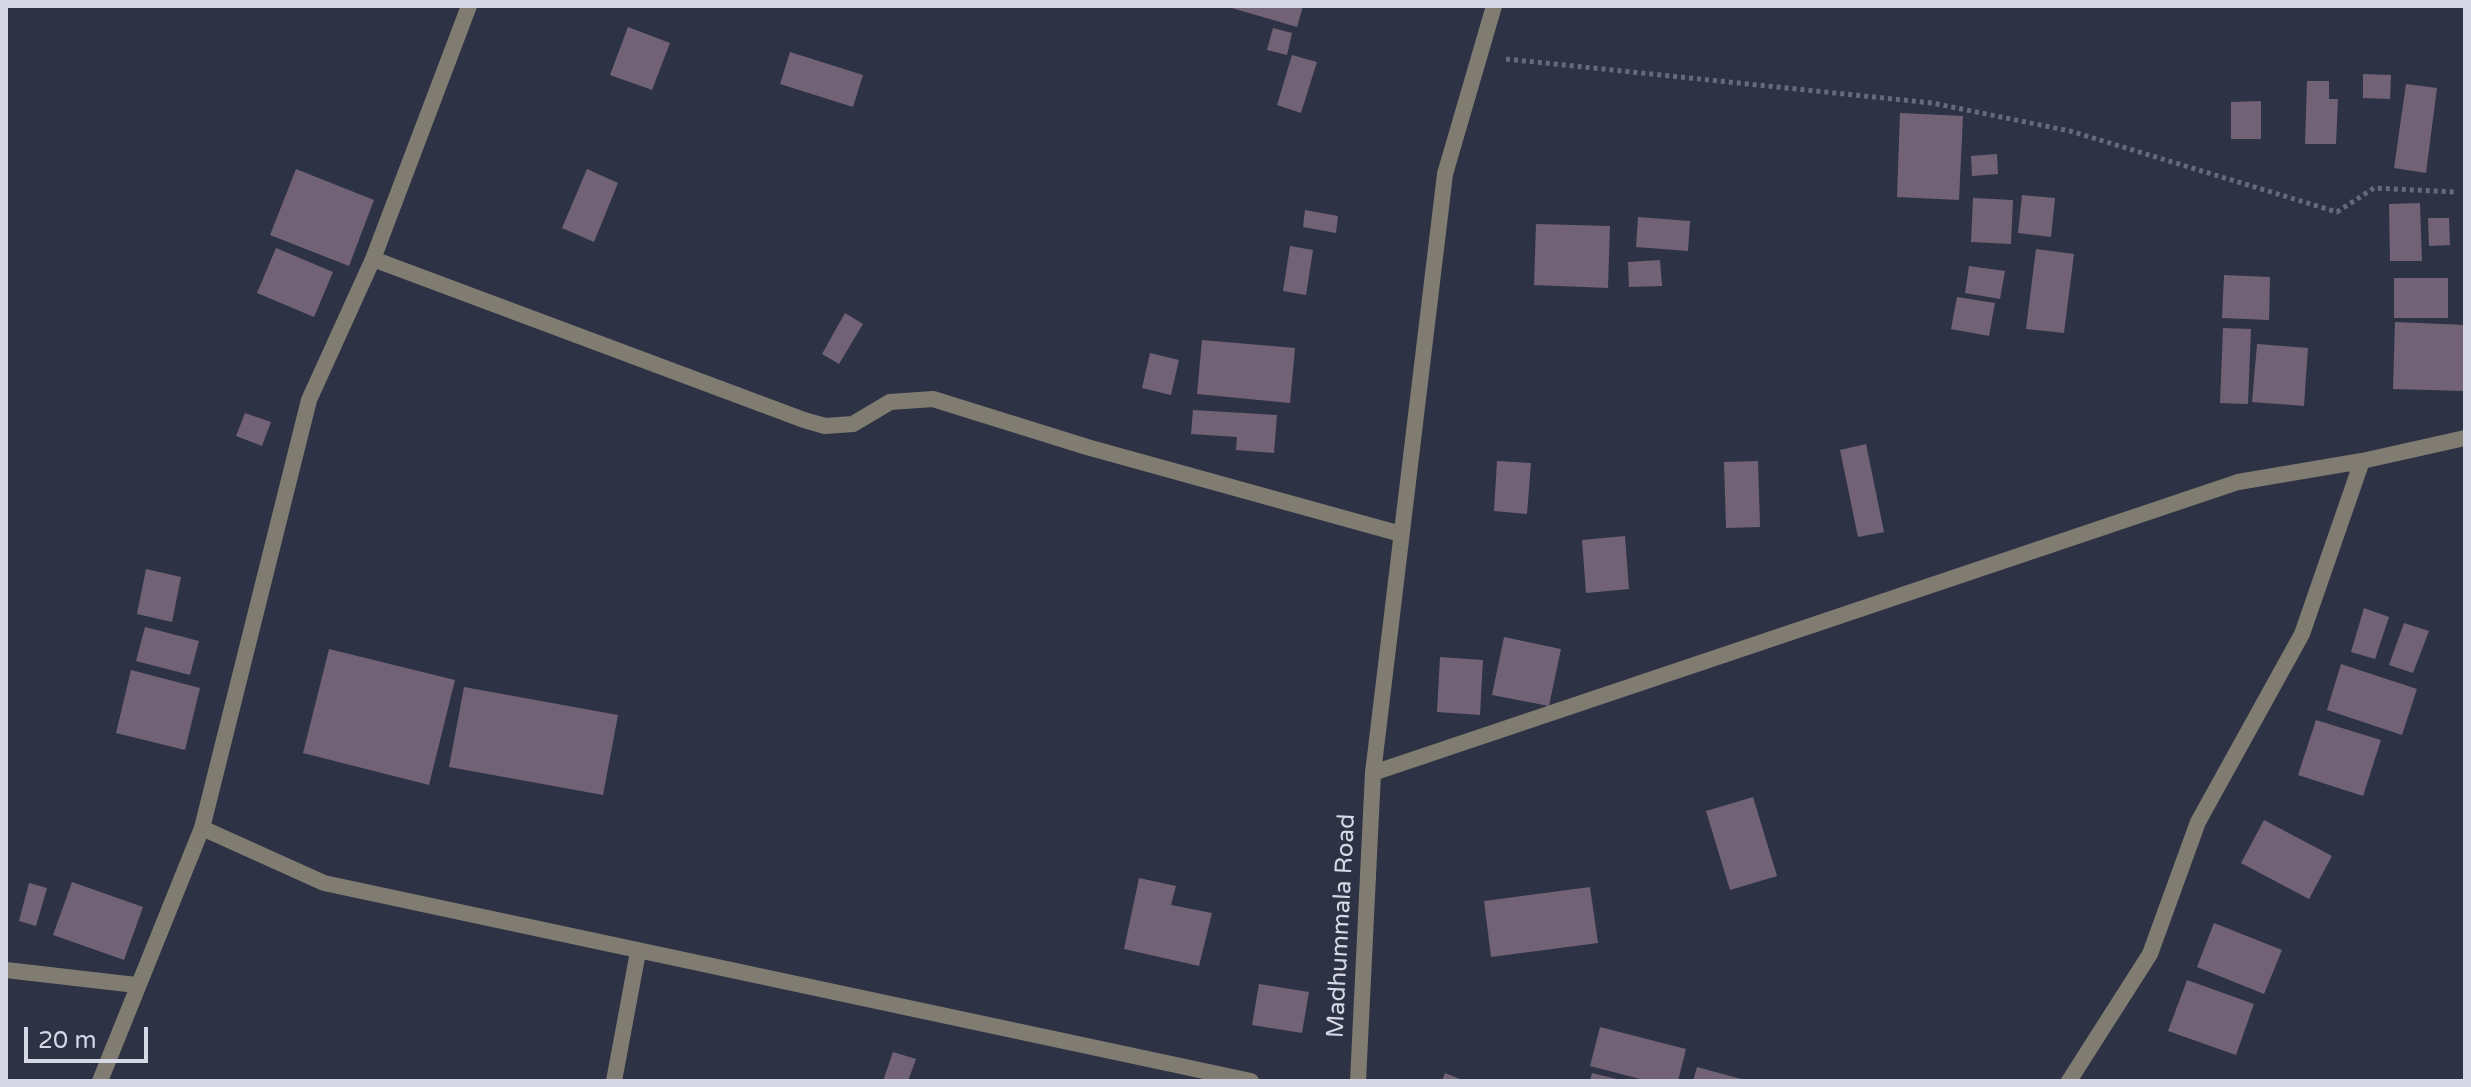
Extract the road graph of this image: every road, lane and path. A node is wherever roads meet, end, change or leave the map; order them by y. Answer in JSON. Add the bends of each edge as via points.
{"nodes":[{"id":1,"x":469,"y":6,"type":"edge"},
{"id":2,"x":1494,"y":6,"type":"edge"},
{"id":3,"x":1481,"y":57,"type":"junction"},
{"id":4,"x":2456,"y":192,"type":"dead end"},
{"id":5,"x":373,"y":259,"type":"junction"},
{"id":6,"x":2465,"y":438,"type":"edge"},
{"id":7,"x":2362,"y":461,"type":"junction"},
{"id":8,"x":1401,"y":534,"type":"junction"},
{"id":9,"x":1373,"y":773,"type":"junction"},
{"id":10,"x":202,"y":828,"type":"junction"},
{"id":11,"x":638,"y":952,"type":"junction"},
{"id":12,"x":6,"y":970,"type":"edge"},
{"id":13,"x":136,"y":985,"type":"junction"},
{"id":14,"x":100,"y":1081,"type":"edge"},
{"id":15,"x":614,"y":1081,"type":"edge"},
{"id":16,"x":1251,"y":1081,"type":"edge"},
{"id":17,"x":1358,"y":1081,"type":"edge"},
{"id":18,"x":2069,"y":1081,"type":"edge"}],
"edges":[{"from":1,"to":5,"type":"street"},
{"from":2,"to":3,"type":"street","name":"Madhummala Road"},
{"from":3,"to":4,"type":"path","via":[[1932,103],[2070,131],[2337,212],[2374,188]]},
{"from":3,"to":8,"type":"street","name":"Madhummala Road","via":[[1445,174]]},
{"from":5,"to":8,"type":"street","via":[[825,426],[853,424],[890,402],[933,399]]},
{"from":5,"to":10,"type":"street","via":[[309,400]]},
{"from":6,"to":7,"type":"street"},
{"from":7,"to":9,"type":"street","via":[[2238,482]]},
{"from":7,"to":18,"type":"street","via":[[2302,634],[2198,822],[2150,954]]},
{"from":8,"to":9,"type":"street","name":"Madhummala Road"},
{"from":9,"to":17,"type":"street","name":"Madhummala Road"},
{"from":10,"to":11,"type":"street","via":[[324,883]]},
{"from":10,"to":13,"type":"street"},
{"from":11,"to":15,"type":"street"},
{"from":11,"to":16,"type":"street"},
{"from":12,"to":13,"type":"street"},
{"from":13,"to":14,"type":"street"}]}
